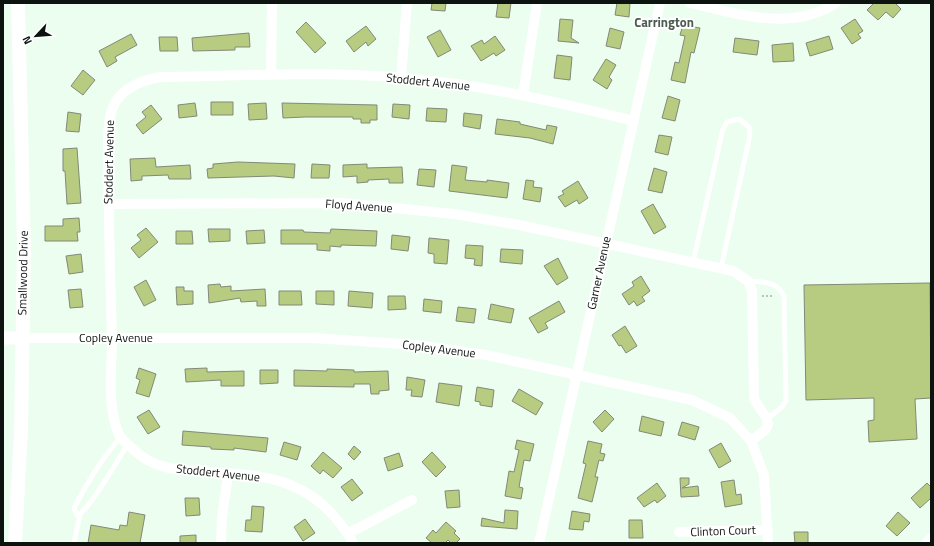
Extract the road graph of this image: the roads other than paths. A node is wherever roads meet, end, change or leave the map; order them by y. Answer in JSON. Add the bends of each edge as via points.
{"nodes":[{"id":1,"x":18,"y":3,"type":"edge"},
{"id":2,"x":272,"y":3,"type":"edge"},
{"id":3,"x":407,"y":3,"type":"edge"},
{"id":4,"x":538,"y":3,"type":"edge"},
{"id":5,"x":660,"y":3,"type":"edge"},
{"id":6,"x":690,"y":3,"type":"edge"},
{"id":7,"x":836,"y":3,"type":"edge"},
{"id":8,"x":270,"y":75,"type":"junction"},
{"id":9,"x":401,"y":78,"type":"junction"},
{"id":10,"x":524,"y":95,"type":"junction"},
{"id":11,"x":634,"y":121,"type":"junction"},
{"id":12,"x":109,"y":204,"type":"junction"},
{"id":13,"x":606,"y":242,"type":"junction"},
{"id":14,"x":694,"y":262,"type":"junction"},
{"id":15,"x":721,"y":269,"type":"junction"},
{"id":16,"x":748,"y":281,"type":"junction"},
{"id":17,"x":3,"y":338,"type":"edge"},
{"id":18,"x":22,"y":338,"type":"junction"},
{"id":19,"x":112,"y":338,"type":"junction"},
{"id":20,"x":578,"y":374,"type":"junction"},
{"id":21,"x":767,"y":419,"type":"junction"},
{"id":22,"x":124,"y":440,"type":"junction"},
{"id":23,"x":751,"y":441,"type":"junction"},
{"id":24,"x":228,"y":474,"type":"junction"},
{"id":25,"x":412,"y":500,"type":"dead end"},
{"id":26,"x":80,"y":515,"type":"junction"},
{"id":27,"x":768,"y":530,"type":"junction"},
{"id":28,"x":679,"y":532,"type":"dead end"},
{"id":29,"x":348,"y":533,"type":"junction"},
{"id":30,"x":931,"y":538,"type":"edge"},
{"id":31,"x":15,"y":543,"type":"edge"},
{"id":32,"x":74,"y":543,"type":"edge"},
{"id":33,"x":221,"y":543,"type":"edge"},
{"id":34,"x":353,"y":543,"type":"edge"},
{"id":35,"x":539,"y":543,"type":"edge"},
{"id":36,"x":768,"y":543,"type":"edge"},
{"id":37,"x":926,"y":543,"type":"edge"}],
"edges":[{"from":1,"to":18,"type":"main road","name":"Smallwood Drive","via":[[24,247]]},
{"from":2,"to":8,"type":"street"},
{"from":3,"to":9,"type":"street"},
{"from":4,"to":10,"type":"street"},
{"from":5,"to":11,"type":"street","name":"Garner Avenue"},
{"from":6,"to":7,"type":"street","via":[[764,19],[786,20],[818,13]]},
{"from":8,"to":9,"type":"street","name":"Stoddert Avenue"},
{"from":8,"to":12,"type":"street","name":"Stoddert Avenue","via":[[160,77],[142,80],[124,91],[112,106],[109,115]]},
{"from":9,"to":10,"type":"street","name":"Stoddert Avenue"},
{"from":10,"to":11,"type":"street","name":"Stoddert Avenue"},
{"from":11,"to":13,"type":"street","name":"Garner Avenue"},
{"from":12,"to":13,"type":"street","name":"Floyd Avenue","via":[[344,203],[454,214]]},
{"from":12,"to":19,"type":"street","name":"Stoddert Avenue"},
{"from":13,"to":14,"type":"street","name":"Floyd Avenue"},
{"from":13,"to":20,"type":"street","name":"Garner Avenue"},
{"from":14,"to":15,"type":"street","name":"Floyd Avenue"},
{"from":14,"to":15,"type":"lane","via":[[723,129],[727,122],[739,119],[749,127],[750,135]]},
{"from":15,"to":16,"type":"street","name":"Floyd Avenue","via":[[733,271]]},
{"from":16,"to":21,"type":"street","via":[[752,291],[754,398]]},
{"from":16,"to":21,"type":"lane","via":[[772,283],[778,286],[784,296],[786,401],[782,408]]},
{"from":17,"to":18,"type":"street","name":"Copley Avenue"},
{"from":18,"to":19,"type":"street","name":"Copley Avenue"},
{"from":18,"to":31,"type":"main road","name":"Smallwood Drive","via":[[21,430]]},
{"from":19,"to":20,"type":"street","name":"Copley Avenue","via":[[314,338],[402,344],[483,354]]},
{"from":19,"to":22,"type":"street","name":"Stoddert Avenue","via":[[112,410]]},
{"from":20,"to":23,"type":"street","name":"Copley Avenue","via":[[704,404],[730,418]]},
{"from":20,"to":35,"type":"street","name":"Garner Avenue"},
{"from":21,"to":23,"type":"street","via":[[768,425],[765,430]]},
{"from":22,"to":24,"type":"street","name":"Stoddert Avenue","via":[[145,458],[167,468]]},
{"from":22,"to":26,"type":"lane","via":[[97,494]]},
{"from":22,"to":26,"type":"lane","via":[[108,452],[78,500],[74,511]]},
{"from":23,"to":27,"type":"street","name":"Copley Avenue","via":[[764,475]]},
{"from":24,"to":29,"type":"street","name":"Stoddert Avenue","via":[[289,483],[325,506]]},
{"from":24,"to":33,"type":"street"},
{"from":25,"to":29,"type":"street"},
{"from":26,"to":32,"type":"lane"},
{"from":27,"to":28,"type":"street","name":"Clinton Court"},
{"from":27,"to":36,"type":"street","name":"Copley Avenue"},
{"from":29,"to":34,"type":"street","name":"Stoddert Avenue"},
{"from":30,"to":37,"type":"street"}]}
